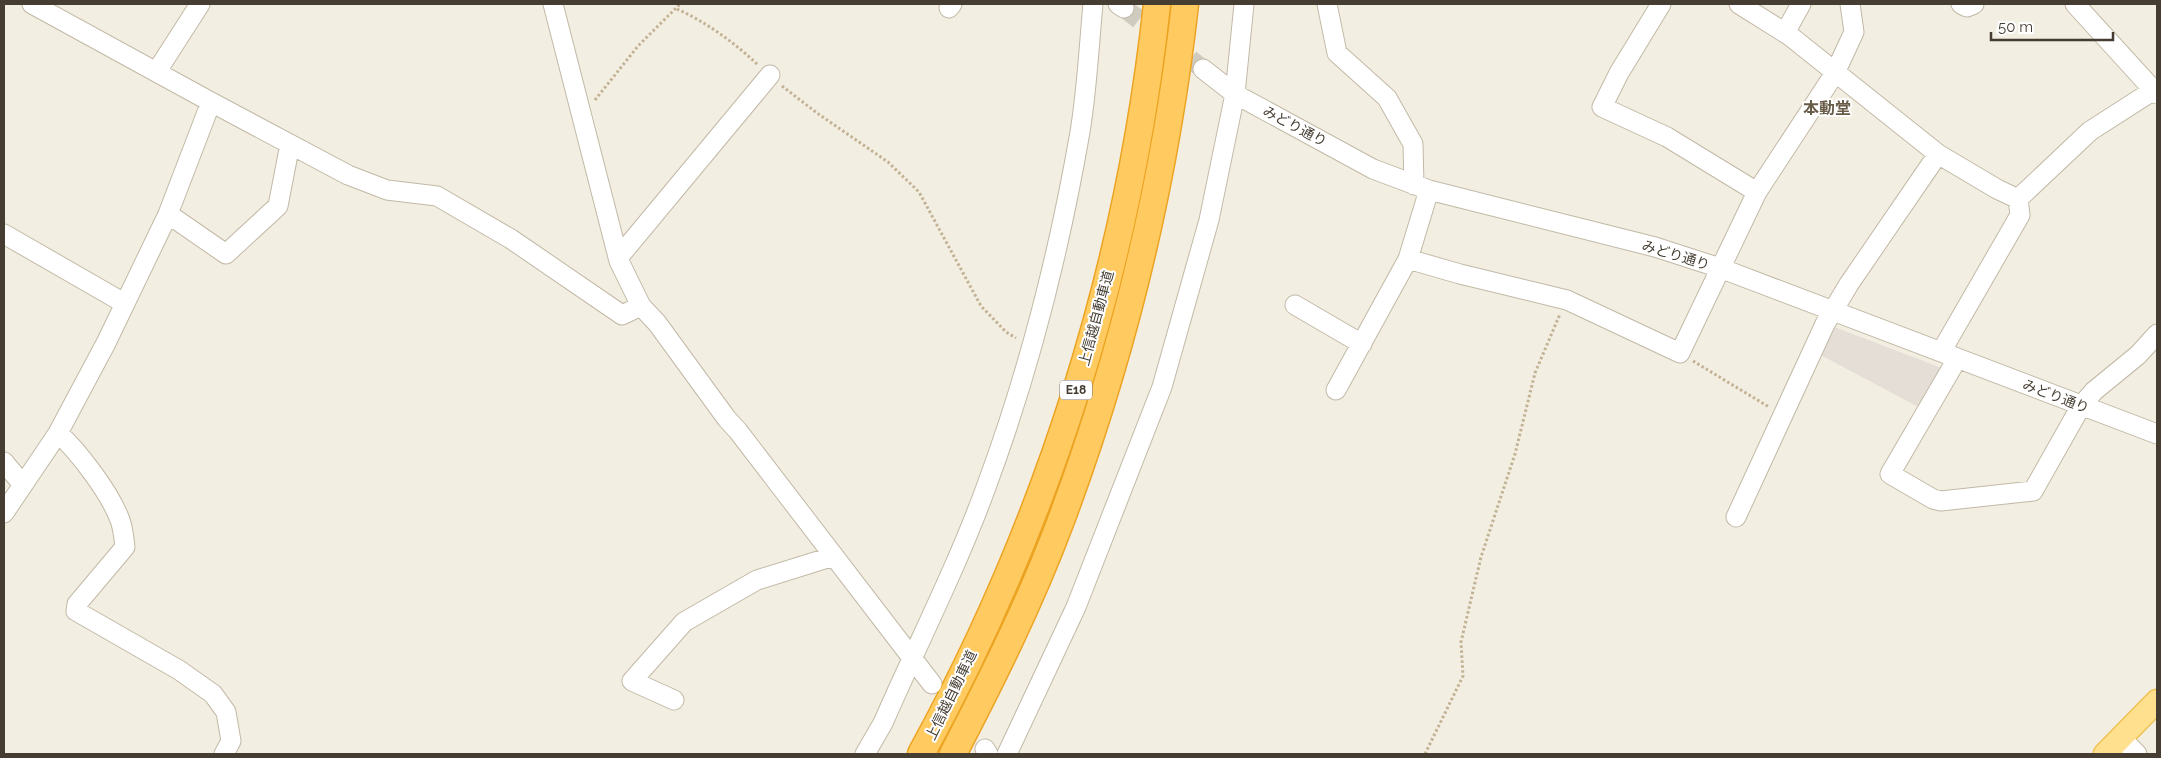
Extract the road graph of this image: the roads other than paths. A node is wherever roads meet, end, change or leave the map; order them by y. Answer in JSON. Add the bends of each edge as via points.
{"nodes":[{"id":1,"x":32,"y":4,"type":"edge"},
{"id":2,"x":200,"y":4,"type":"edge"},
{"id":3,"x":553,"y":4,"type":"edge"},
{"id":4,"x":1093,"y":4,"type":"edge"},
{"id":5,"x":1157,"y":4,"type":"edge"},
{"id":6,"x":1185,"y":4,"type":"edge"},
{"id":7,"x":1244,"y":4,"type":"edge"},
{"id":8,"x":1327,"y":4,"type":"edge"},
{"id":9,"x":1661,"y":4,"type":"edge"},
{"id":10,"x":1739,"y":4,"type":"edge"},
{"id":11,"x":1801,"y":4,"type":"edge"},
{"id":12,"x":1850,"y":4,"type":"edge"},
{"id":13,"x":1866,"y":4,"type":"edge"},
{"id":14,"x":1961,"y":4,"type":"edge"},
{"id":15,"x":1974,"y":4,"type":"edge"},
{"id":16,"x":2076,"y":4,"type":"edge"},
{"id":17,"x":1853,"y":25,"type":"junction"},
{"id":18,"x":1785,"y":33,"type":"junction"},
{"id":19,"x":1203,"y":69,"type":"tunnel mouth"},
{"id":20,"x":157,"y":72,"type":"junction"},
{"id":21,"x":1835,"y":73,"type":"junction"},
{"id":22,"x":770,"y":76,"type":"road end"},
{"id":23,"x":2156,"y":91,"type":"edge"},
{"id":24,"x":1235,"y":94,"type":"junction"},
{"id":25,"x":211,"y":102,"type":"junction"},
{"id":26,"x":290,"y":144,"type":"junction"},
{"id":27,"x":1938,"y":154,"type":"junction"},
{"id":28,"x":1421,"y":187,"type":"junction"},
{"id":29,"x":1757,"y":192,"type":"junction"},
{"id":30,"x":2018,"y":199,"type":"junction"},
{"id":31,"x":168,"y":214,"type":"junction"},
{"id":32,"x":4,"y":234,"type":"edge"},
{"id":33,"x":618,"y":258,"type":"junction"},
{"id":34,"x":1408,"y":258,"type":"junction"},
{"id":35,"x":1720,"y":268,"type":"junction"},
{"id":36,"x":124,"y":303,"type":"junction"},
{"id":37,"x":641,"y":306,"type":"junction"},
{"id":38,"x":1295,"y":306,"type":"dead end"},
{"id":39,"x":1833,"y":312,"type":"junction"},
{"id":40,"x":2157,"y":334,"type":"edge"},
{"id":41,"x":1362,"y":344,"type":"junction"},
{"id":42,"x":1949,"y":356,"type":"junction"},
{"id":43,"x":1336,"y":390,"type":"dead end"},
{"id":44,"x":2082,"y":406,"type":"junction"},
{"id":45,"x":58,"y":433,"type":"junction"},
{"id":46,"x":2157,"y":434,"type":"edge"},
{"id":47,"x":4,"y":462,"type":"edge"},
{"id":48,"x":23,"y":485,"type":"junction"},
{"id":49,"x":4,"y":513,"type":"edge"},
{"id":50,"x":1736,"y":517,"type":"dead end"},
{"id":51,"x":834,"y":556,"type":"junction"},
{"id":52,"x":912,"y":657,"type":"junction"},
{"id":53,"x":932,"y":684,"type":"dead end"},
{"id":54,"x":674,"y":700,"type":"dead end"},
{"id":55,"x":2157,"y":702,"type":"edge"},
{"id":56,"x":2121,"y":738,"type":"junction"},
{"id":57,"x":224,"y":754,"type":"edge"},
{"id":58,"x":866,"y":754,"type":"edge"},
{"id":59,"x":922,"y":754,"type":"edge"},
{"id":60,"x":953,"y":754,"type":"edge"},
{"id":61,"x":1007,"y":754,"type":"edge"},
{"id":62,"x":2105,"y":754,"type":"edge"},
{"id":63,"x":2137,"y":754,"type":"edge"}],
"edges":[{"from":1,"to":20,"type":"street"},
{"from":2,"to":20,"type":"street"},
{"from":3,"to":33,"type":"street"},
{"from":4,"to":52,"type":"street","via":[[1080,130],[1057,245],[1031,348],[985,491]]},
{"from":5,"to":59,"type":"highway","name":"上信越自動車道","number":"E18","via":[[1136,151],[1085,363],[1030,520],[962,675]]},
{"from":6,"to":60,"type":"highway","name":"上信越自動車道","number":"E18","via":[[1164,158],[1144,251],[1092,436],[1059,525],[993,676]]},
{"from":7,"to":24,"type":"street"},
{"from":8,"to":28,"type":"street","via":[[1337,53],[1386,98],[1413,144]]},
{"from":9,"to":29,"type":"street","via":[[1602,107],[1667,137]]},
{"from":10,"to":18,"type":"street"},
{"from":11,"to":18,"type":"street"},
{"from":12,"to":17,"type":"street"},
{"from":13,"to":17,"type":"street"},
{"from":14,"to":15,"type":"street","via":[[1967,8]]},
{"from":16,"to":23,"type":"street"},
{"from":17,"to":21,"type":"street","via":[[1854,32]]},
{"from":18,"to":21,"type":"street"},
{"from":19,"to":24,"type":"street","name":"みどり通り"},
{"from":20,"to":25,"type":"street"},
{"from":21,"to":27,"type":"street"},
{"from":21,"to":29,"type":"street"},
{"from":22,"to":33,"type":"street"},
{"from":23,"to":30,"type":"street","via":[[2090,130]]},
{"from":24,"to":28,"type":"street","name":"みどり通り","via":[[1373,169]]},
{"from":24,"to":61,"type":"street","via":[[1209,220],[1162,387],[1076,607]]},
{"from":25,"to":26,"type":"street"},
{"from":25,"to":31,"type":"street"},
{"from":26,"to":31,"type":"street","via":[[278,206],[226,254]]},
{"from":26,"to":37,"type":"street","via":[[386,190],[436,196],[511,239],[622,315]]},
{"from":27,"to":30,"type":"street"},
{"from":27,"to":39,"type":"street"},
{"from":28,"to":34,"type":"street"},
{"from":28,"to":35,"type":"street","name":"みどり通り","via":[[1655,247]]},
{"from":29,"to":35,"type":"street"},
{"from":30,"to":42,"type":"street","via":[[2020,215]]},
{"from":31,"to":36,"type":"street"},
{"from":32,"to":36,"type":"street"},
{"from":33,"to":37,"type":"street"},
{"from":34,"to":35,"type":"street","via":[[1567,300],[1680,353]]},
{"from":34,"to":41,"type":"street"},
{"from":35,"to":39,"type":"street","name":"みどり通り"},
{"from":36,"to":45,"type":"street"},
{"from":37,"to":51,"type":"street"},
{"from":38,"to":41,"type":"street"},
{"from":39,"to":42,"type":"street","name":"みどり通り"},
{"from":39,"to":50,"type":"street","via":[[1824,324]]},
{"from":40,"to":44,"type":"street","via":[[2138,355],[2094,391]]},
{"from":41,"to":43,"type":"street"},
{"from":42,"to":44,"type":"street","name":"みどり通り"},
{"from":42,"to":44,"type":"street","via":[[1890,474],[1932,499],[1940,501],[2033,491]]},
{"from":44,"to":46,"type":"street","name":"みどり通り"},
{"from":45,"to":48,"type":"street"},
{"from":45,"to":57,"type":"street","via":[[108,495],[121,521],[125,547],[77,604],[76,611],[179,670],[213,694],[226,712],[231,741]]},
{"from":47,"to":48,"type":"street"},
{"from":48,"to":49,"type":"street"},
{"from":51,"to":52,"type":"street"},
{"from":51,"to":54,"type":"street","via":[[757,580],[684,622],[632,681]]},
{"from":52,"to":53,"type":"street"},
{"from":52,"to":58,"type":"street"},
{"from":55,"to":56,"type":"main road"},
{"from":56,"to":62,"type":"main road"},
{"from":56,"to":63,"type":"street"}]}
